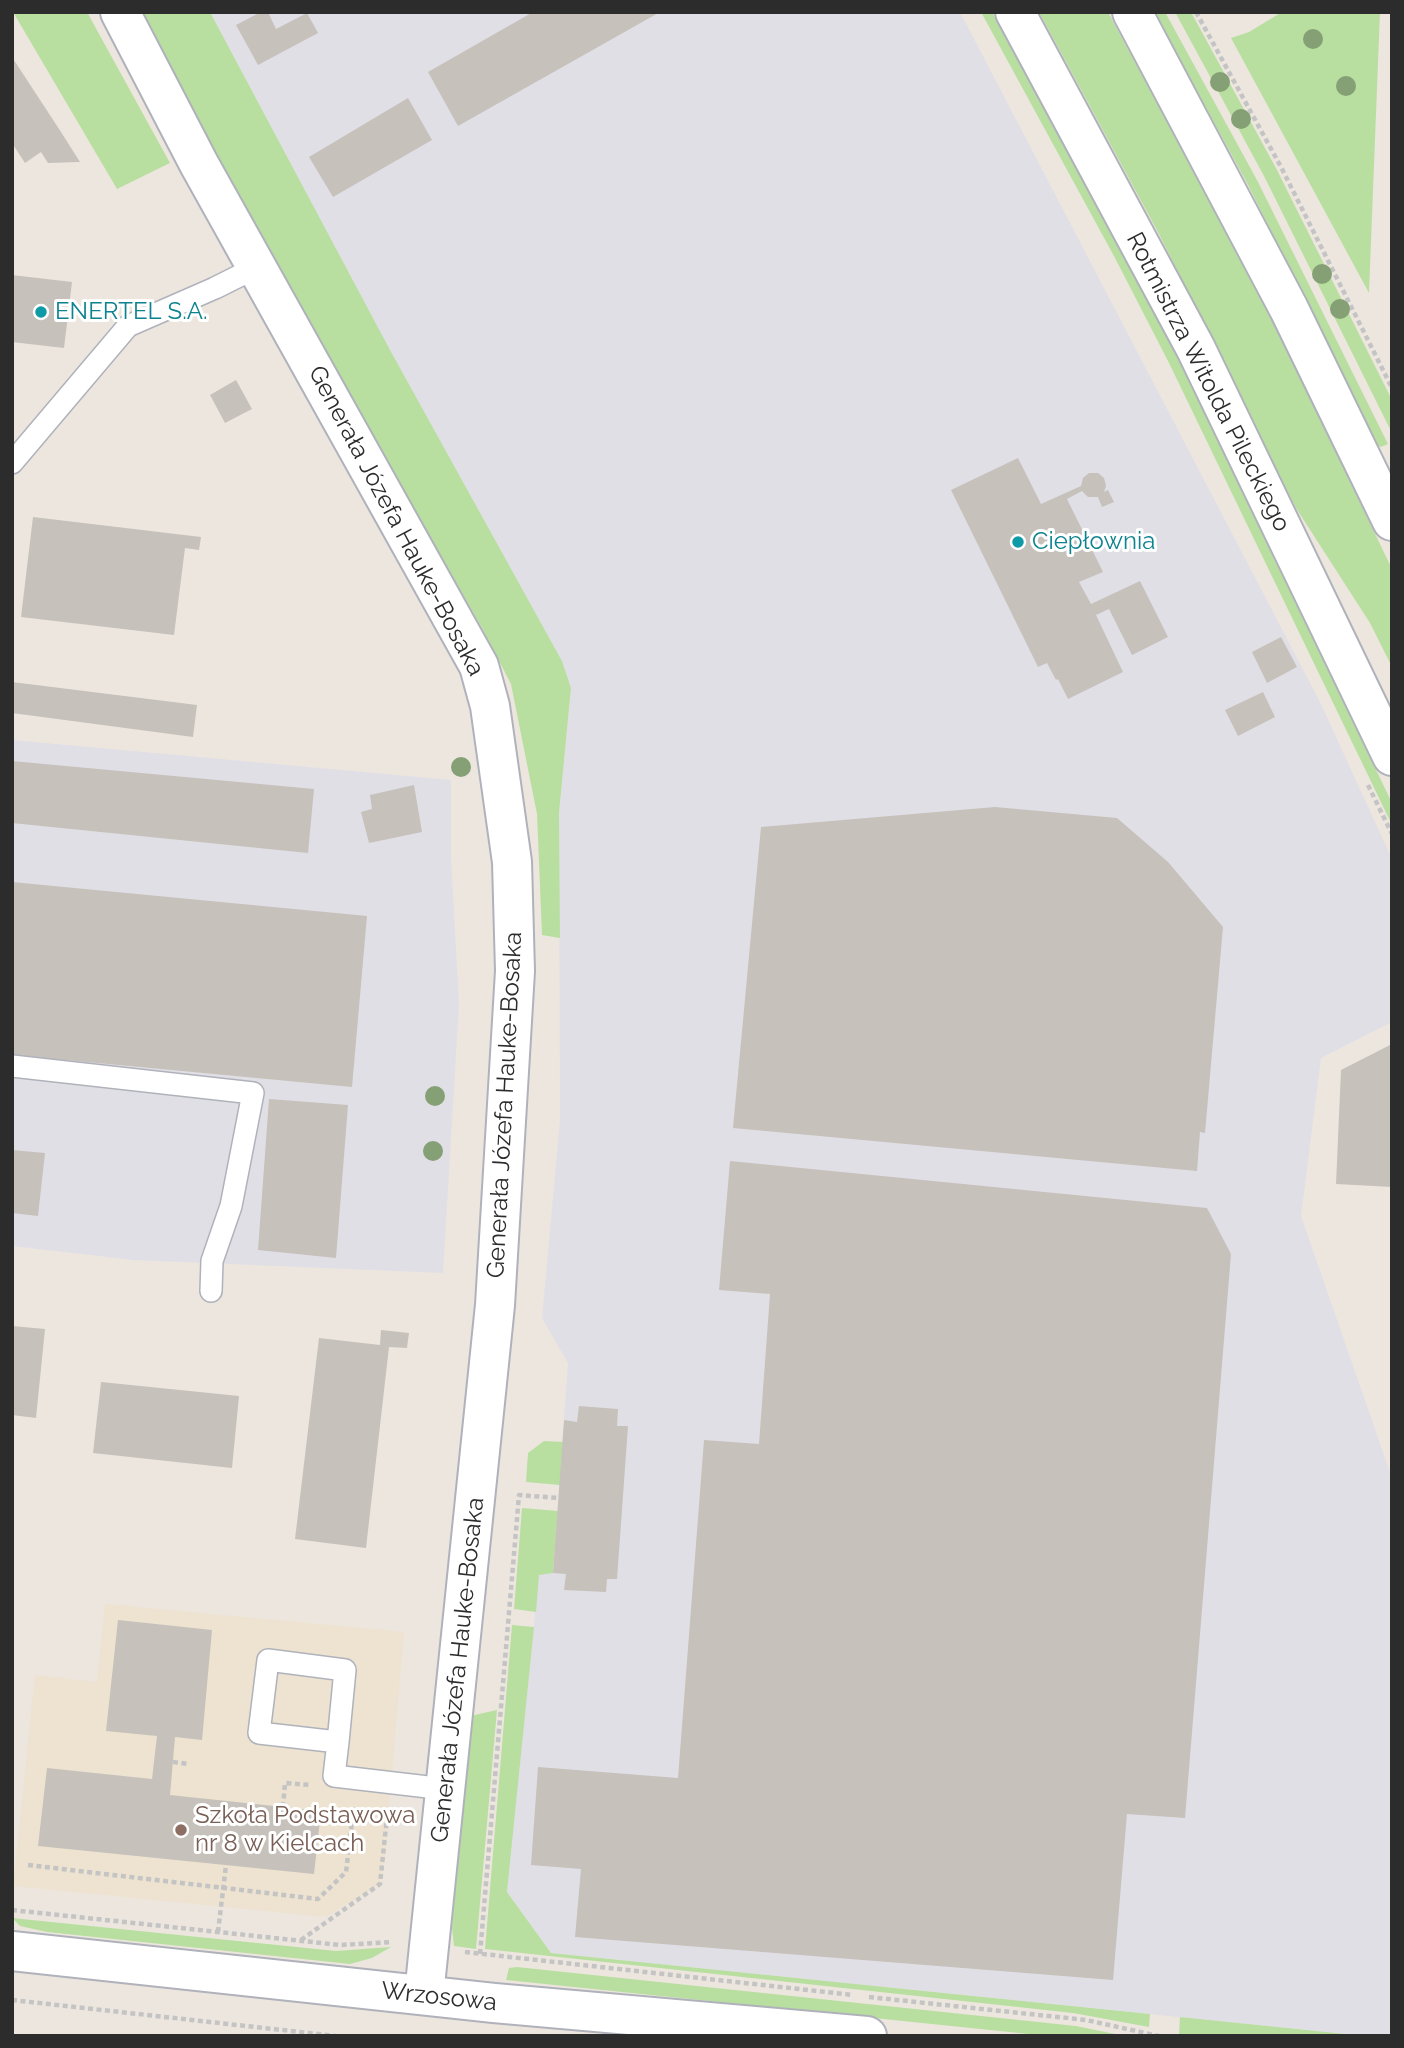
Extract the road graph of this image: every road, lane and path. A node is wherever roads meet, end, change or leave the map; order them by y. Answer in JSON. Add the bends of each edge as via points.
{"nodes":[{"id":1,"x":120,"y":12,"type":"edge"},
{"id":2,"x":1016,"y":12,"type":"edge"},
{"id":3,"x":1132,"y":12,"type":"edge"},
{"id":4,"x":1196,"y":12,"type":"edge"},
{"id":5,"x":257,"y":267,"type":"junction"},
{"id":6,"x":1392,"y":388,"type":"edge"},
{"id":7,"x":12,"y":463,"type":"edge"},
{"id":8,"x":1392,"y":521,"type":"edge"},
{"id":9,"x":1392,"y":756,"type":"edge"},
{"id":10,"x":12,"y":1066,"type":"edge"},
{"id":11,"x":211,"y":1291,"type":"dead end"},
{"id":12,"x":558,"y":1498,"type":"dead end"},
{"id":13,"x":338,"y":1742,"type":"junction"},
{"id":14,"x":173,"y":1762,"type":"dead end"},
{"id":15,"x":189,"y":1764,"type":"dead end"},
{"id":16,"x":391,"y":1782,"type":"junction"},
{"id":17,"x":321,"y":1786,"type":"dead end"},
{"id":18,"x":445,"y":1789,"type":"junction"},
{"id":19,"x":354,"y":1803,"type":"dead end"},
{"id":20,"x":283,"y":1807,"type":"dead end"},
{"id":21,"x":28,"y":1865,"type":"dead end"},
{"id":22,"x":226,"y":1865,"type":"dead end"},
{"id":23,"x":224,"y":1887,"type":"junction"},
{"id":24,"x":12,"y":1910,"type":"edge"},
{"id":25,"x":218,"y":1932,"type":"junction"},
{"id":26,"x":300,"y":1941,"type":"junction"},
{"id":27,"x":397,"y":1941,"type":"dead end"},
{"id":28,"x":454,"y":1950,"type":"dead end"},
{"id":29,"x":12,"y":1951,"type":"edge"},
{"id":30,"x":480,"y":1954,"type":"junction"},
{"id":31,"x":424,"y":1995,"type":"junction"},
{"id":32,"x":854,"y":1995,"type":"dead end"},
{"id":33,"x":868,"y":1997,"type":"dead end"},
{"id":34,"x":12,"y":2000,"type":"edge"},
{"id":35,"x":336,"y":2036,"type":"edge"},
{"id":36,"x":867,"y":2036,"type":"edge"},
{"id":37,"x":1159,"y":2036,"type":"edge"}],
"edges":[{"from":1,"to":5,"type":"street","name":"Generała Józefa Hauke-Bosaka"},
{"from":2,"to":9,"type":"street","name":"Rotmistrza Witolda Pileckiego","via":[[1196,349]]},
{"from":3,"to":8,"type":"street","via":[[1289,309]]},
{"from":4,"to":6,"type":"path"},
{"from":5,"to":7,"type":"lane","via":[[128,326]]},
{"from":5,"to":18,"type":"street","name":"Generała Józefa Hauke-Bosaka","via":[[479,666],[490,706],[512,862],[515,971],[495,1305]]},
{"from":10,"to":11,"type":"lane","via":[[253,1094],[231,1206],[212,1261]]},
{"from":12,"to":30,"type":"path","via":[[519,1495]]},
{"from":13,"to":13,"type":"lane","via":[[345,1670],[268,1660],[259,1733]]},
{"from":13,"to":16,"type":"lane","via":[[334,1776]]},
{"from":14,"to":15,"type":"path"},
{"from":16,"to":18,"type":"lane"},
{"from":16,"to":26,"type":"path","via":[[380,1884]]},
{"from":17,"to":20,"type":"path","via":[[285,1783]]},
{"from":18,"to":31,"type":"street","name":"Generała Józefa Hauke-Bosaka"},
{"from":19,"to":23,"type":"path","via":[[346,1872],[317,1899]]},
{"from":21,"to":23,"type":"path"},
{"from":22,"to":23,"type":"path"},
{"from":23,"to":25,"type":"path"},
{"from":24,"to":25,"type":"path"},
{"from":25,"to":26,"type":"path"},
{"from":26,"to":27,"type":"path","via":[[340,1945]]},
{"from":28,"to":30,"type":"path"},
{"from":29,"to":31,"type":"street","name":"Wrzosowa"},
{"from":30,"to":32,"type":"path"},
{"from":31,"to":36,"type":"street","name":"Wrzosowa"},
{"from":33,"to":37,"type":"path","via":[[1086,2020]]},
{"from":34,"to":35,"type":"path"}]}
